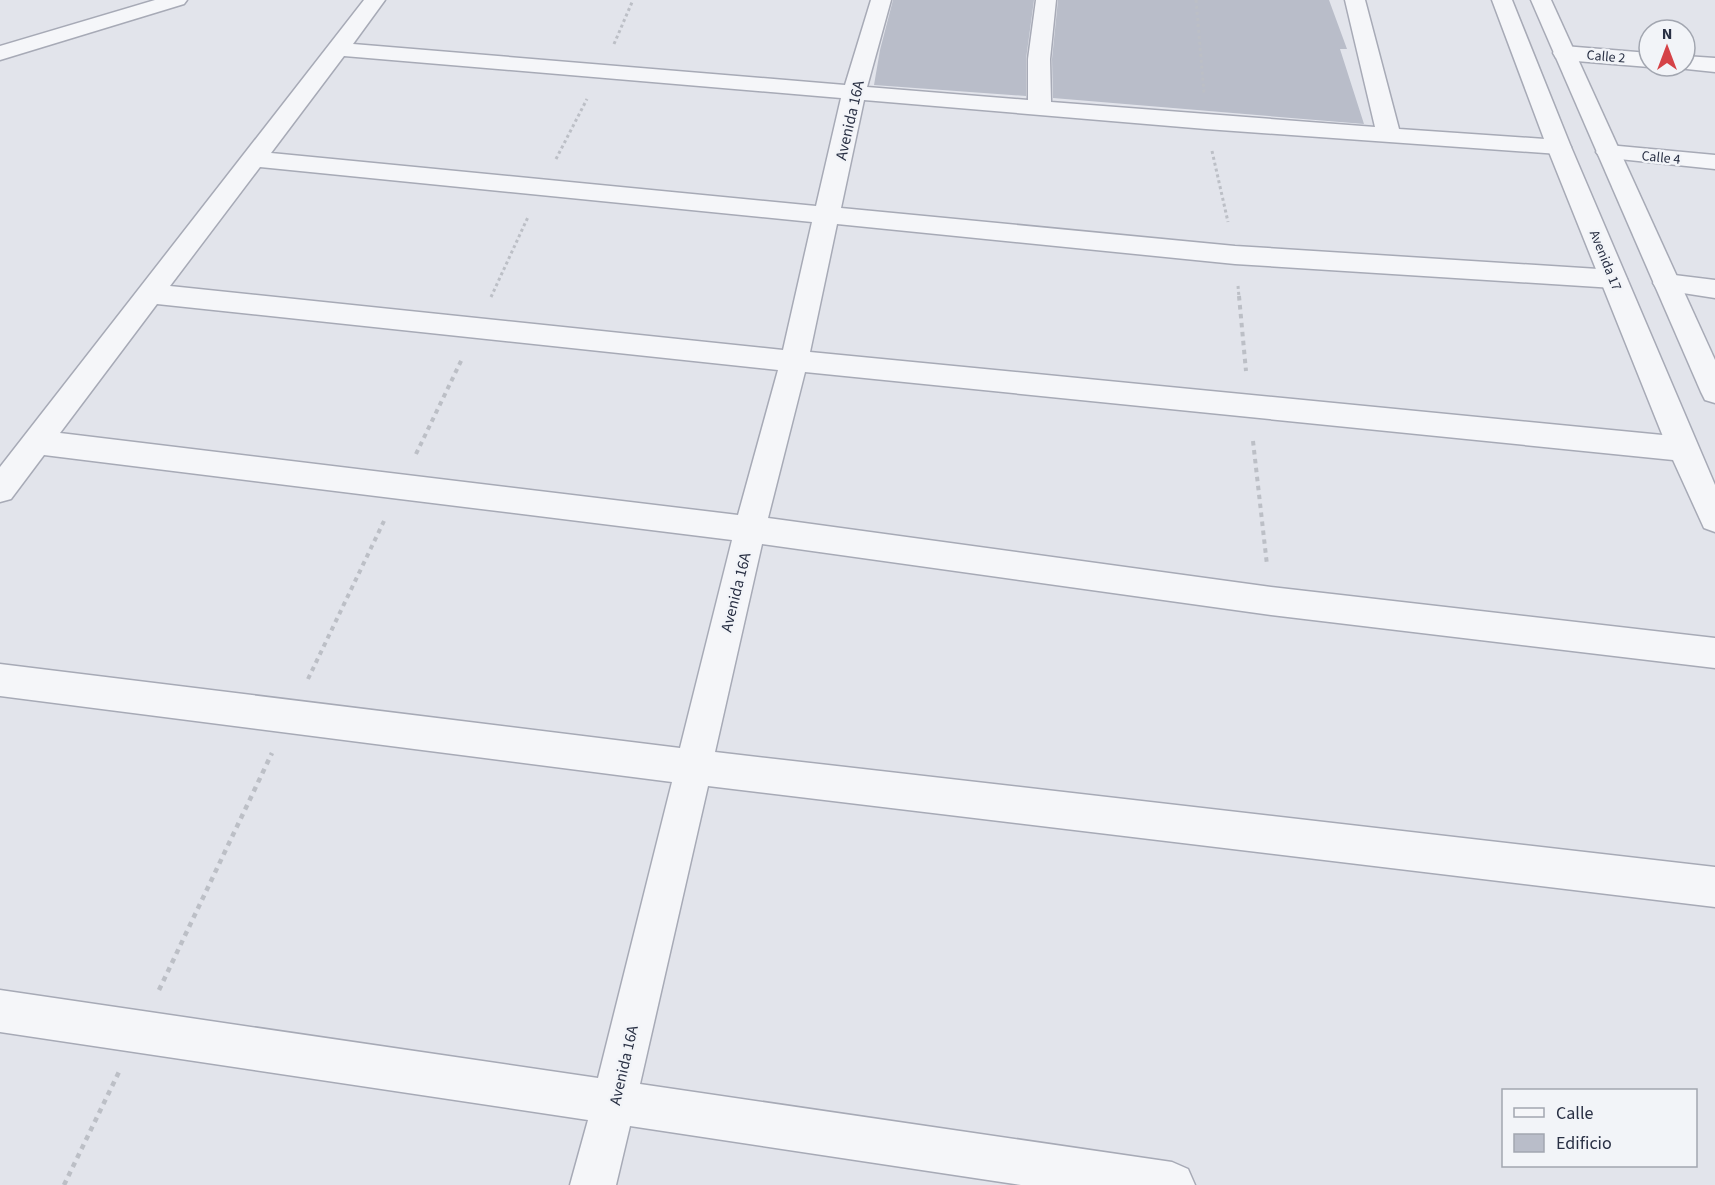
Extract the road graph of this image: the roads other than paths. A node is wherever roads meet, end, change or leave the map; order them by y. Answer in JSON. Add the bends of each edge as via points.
{"nodes":[{"id":1,"x":177,"y":0,"type":"edge"},
{"id":2,"x":375,"y":0,"type":"edge"},
{"id":3,"x":881,"y":0,"type":"edge"},
{"id":4,"x":1046,"y":0,"type":"edge"},
{"id":5,"x":1355,"y":0,"type":"edge"},
{"id":6,"x":1502,"y":0,"type":"edge"},
{"id":7,"x":1541,"y":0,"type":"edge"},
{"id":8,"x":338,"y":49,"type":"junction"},
{"id":9,"x":1564,"y":52,"type":"junction"},
{"id":10,"x":0,"y":53,"type":"edge"},
{"id":11,"x":1637,"y":59,"type":"edge"},
{"id":12,"x":1697,"y":64,"type":"edge"},
{"id":13,"x":1715,"y":65,"type":"edge"},
{"id":14,"x":854,"y":92,"type":"junction"},
{"id":15,"x":1040,"y":108,"type":"junction"},
{"id":16,"x":1389,"y":136,"type":"junction"},
{"id":17,"x":1559,"y":147,"type":"junction"},
{"id":18,"x":1608,"y":152,"type":"junction"},
{"id":19,"x":255,"y":159,"type":"junction"},
{"id":20,"x":1715,"y":162,"type":"edge"},
{"id":21,"x":827,"y":216,"type":"junction"},
{"id":22,"x":1614,"y":279,"type":"junction"},
{"id":23,"x":1666,"y":283,"type":"junction"},
{"id":24,"x":1715,"y":289,"type":"edge"},
{"id":25,"x":153,"y":294,"type":"junction"},
{"id":26,"x":794,"y":361,"type":"junction"},
{"id":27,"x":1715,"y":392,"type":"edge"},
{"id":28,"x":36,"y":442,"type":"junction"},
{"id":29,"x":1683,"y":449,"type":"junction"},
{"id":30,"x":0,"y":490,"type":"edge"},
{"id":31,"x":1715,"y":519,"type":"edge"},
{"id":32,"x":750,"y":529,"type":"junction"},
{"id":33,"x":1715,"y":653,"type":"edge"},
{"id":34,"x":0,"y":681,"type":"edge"},
{"id":35,"x":692,"y":767,"type":"junction"},
{"id":36,"x":1715,"y":887,"type":"edge"},
{"id":37,"x":0,"y":1011,"type":"edge"},
{"id":38,"x":614,"y":1103,"type":"junction"},
{"id":39,"x":592,"y":1185,"type":"edge"},
{"id":40,"x":1172,"y":1185,"type":"edge"}],
"edges":[{"from":1,"to":10,"type":"street"},
{"from":2,"to":8,"type":"street"},
{"from":3,"to":14,"type":"street","name":"Avenida 16A"},
{"from":4,"to":15,"type":"street","via":[[1039,59]]},
{"from":5,"to":16,"type":"street"},
{"from":6,"to":17,"type":"street","name":"Avenida 17"},
{"from":7,"to":9,"type":"street"},
{"from":8,"to":14,"type":"street"},
{"from":8,"to":19,"type":"street"},
{"from":9,"to":11,"type":"street","name":"Calle 2"},
{"from":9,"to":18,"type":"street"},
{"from":12,"to":13,"type":"street"},
{"from":14,"to":15,"type":"street"},
{"from":14,"to":21,"type":"street","name":"Avenida 16A"},
{"from":15,"to":16,"type":"street"},
{"from":16,"to":17,"type":"street"},
{"from":17,"to":22,"type":"street","name":"Avenida 17"},
{"from":18,"to":20,"type":"street","name":"Calle 4"},
{"from":18,"to":23,"type":"street"},
{"from":19,"to":21,"type":"street"},
{"from":19,"to":25,"type":"street"},
{"from":21,"to":22,"type":"street","via":[[1235,255]]},
{"from":21,"to":26,"type":"street","name":"Avenida 16A"},
{"from":22,"to":29,"type":"street","name":"Avenida 17"},
{"from":23,"to":24,"type":"street"},
{"from":23,"to":27,"type":"street"},
{"from":25,"to":26,"type":"street"},
{"from":25,"to":28,"type":"street"},
{"from":26,"to":29,"type":"street"},
{"from":26,"to":32,"type":"street","name":"Avenida 16A"},
{"from":28,"to":30,"type":"street"},
{"from":28,"to":32,"type":"street"},
{"from":29,"to":31,"type":"street","name":"Avenida 17"},
{"from":32,"to":33,"type":"street","via":[[1271,601]]},
{"from":32,"to":35,"type":"street","name":"Avenida 16A"},
{"from":34,"to":35,"type":"street"},
{"from":35,"to":36,"type":"street"},
{"from":35,"to":38,"type":"street","name":"Avenida 16A"},
{"from":37,"to":38,"type":"street"},
{"from":38,"to":39,"type":"street","name":"Avenida 16A"},
{"from":38,"to":40,"type":"street"}]}
